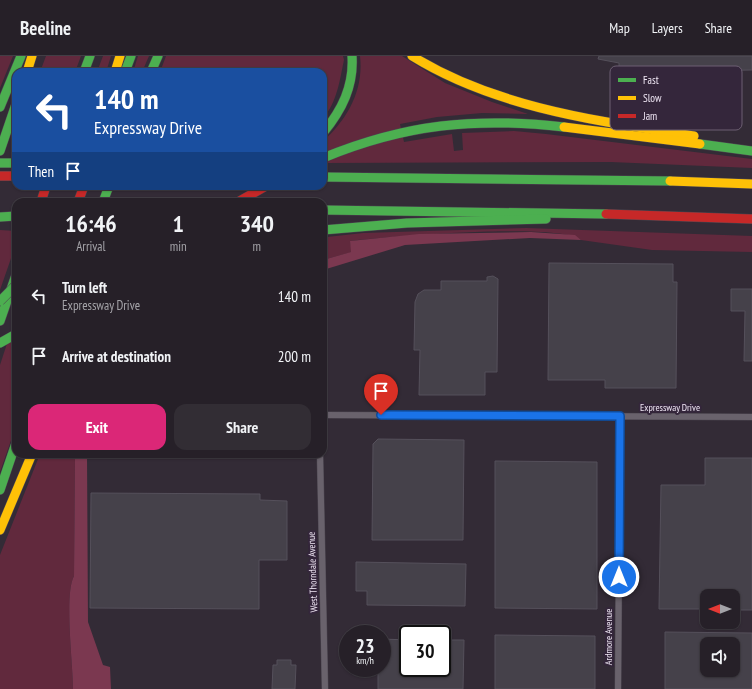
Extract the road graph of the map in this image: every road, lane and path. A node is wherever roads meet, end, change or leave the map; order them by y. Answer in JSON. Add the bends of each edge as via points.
{"nodes":[{"id":1,"x":21,"y":56,"type":"edge"},
{"id":2,"x":32,"y":56,"type":"edge"},
{"id":3,"x":90,"y":56,"type":"edge"},
{"id":4,"x":120,"y":56,"type":"edge"},
{"id":5,"x":130,"y":56,"type":"edge"},
{"id":6,"x":158,"y":56,"type":"edge"},
{"id":7,"x":352,"y":56,"type":"edge"},
{"id":8,"x":412,"y":56,"type":"edge"},
{"id":9,"x":423,"y":56,"type":"edge"},
{"id":10,"x":16,"y":68,"type":"edge"},
{"id":11,"x":28,"y":68,"type":"edge"},
{"id":12,"x":86,"y":68,"type":"edge"},
{"id":13,"x":116,"y":68,"type":"edge"},
{"id":14,"x":126,"y":68,"type":"edge"},
{"id":15,"x":153,"y":68,"type":"edge"},
{"id":16,"x":453,"y":77,"type":"junction"},
{"id":17,"x":12,"y":78,"type":"edge"},
{"id":18,"x":0,"y":107,"type":"edge"},
{"id":19,"x":12,"y":115,"type":"edge"},
{"id":20,"x":610,"y":122,"type":"edge"},
{"id":21,"x":327,"y":129,"type":"edge"},
{"id":22,"x":660,"y":130,"type":"edge"},
{"id":23,"x":1,"y":147,"type":"edge"},
{"id":24,"x":752,"y":150,"type":"edge"},
{"id":25,"x":327,"y":157,"type":"edge"},
{"id":26,"x":0,"y":163,"type":"edge"},
{"id":27,"x":12,"y":163,"type":"edge"},
{"id":28,"x":0,"y":176,"type":"edge"},
{"id":29,"x":12,"y":176,"type":"edge"},
{"id":30,"x":327,"y":177,"type":"edge"},
{"id":31,"x":752,"y":184,"type":"edge"},
{"id":32,"x":259,"y":190,"type":"edge"},
{"id":33,"x":245,"y":198,"type":"edge"},
{"id":34,"x":0,"y":209,"type":"edge"},
{"id":35,"x":12,"y":209,"type":"edge"},
{"id":36,"x":327,"y":210,"type":"edge"},
{"id":37,"x":633,"y":214,"type":"junction"},
{"id":38,"x":12,"y":216,"type":"edge"},
{"id":39,"x":0,"y":217,"type":"edge"},
{"id":40,"x":752,"y":219,"type":"edge"},
{"id":41,"x":327,"y":230,"type":"edge"},
{"id":42,"x":12,"y":288,"type":"edge"},
{"id":43,"x":12,"y":289,"type":"edge"},
{"id":44,"x":0,"y":301,"type":"edge"},
{"id":45,"x":0,"y":322,"type":"edge"},
{"id":46,"x":12,"y":336,"type":"edge"},
{"id":47,"x":0,"y":343,"type":"edge"},
{"id":48,"x":327,"y":415,"type":"edge"},
{"id":49,"x":620,"y":416,"type":"junction"},
{"id":50,"x":752,"y":417,"type":"edge"},
{"id":51,"x":12,"y":455,"type":"edge"},
{"id":52,"x":30,"y":458,"type":"edge"},
{"id":53,"x":320,"y":458,"type":"edge"},
{"id":54,"x":0,"y":490,"type":"edge"},
{"id":55,"x":0,"y":530,"type":"edge"},
{"id":56,"x":326,"y":689,"type":"edge"},
{"id":57,"x":618,"y":689,"type":"edge"}],
"edges":[{"from":1,"to":10,"type":"highway"},
{"from":2,"to":11,"type":"highway"},
{"from":3,"to":12,"type":"highway"},
{"from":4,"to":13,"type":"highway"},
{"from":5,"to":14,"type":"highway"},
{"from":6,"to":15,"type":"highway"},
{"from":7,"to":21,"type":"highway","via":[[350,87],[335,120]]},
{"from":8,"to":16,"type":"highway"},
{"from":9,"to":16,"type":"highway"},
{"from":16,"to":20,"type":"highway","via":[[510,100],[566,115]]},
{"from":17,"to":18,"type":"highway"},
{"from":19,"to":23,"type":"highway"},
{"from":22,"to":24,"type":"highway","via":[[735,142]]},
{"from":24,"to":25,"type":"highway","via":[[524,123],[484,122],[403,133]]},
{"from":26,"to":27,"type":"highway"},
{"from":28,"to":29,"type":"highway"},
{"from":30,"to":31,"type":"highway","via":[[625,179]]},
{"from":32,"to":33,"type":"highway"},
{"from":34,"to":35,"type":"highway"},
{"from":36,"to":37,"type":"highway"},
{"from":37,"to":40,"type":"highway"},
{"from":37,"to":41,"type":"highway","via":[[488,223],[378,224]]},
{"from":38,"to":39,"type":"highway"},
{"from":42,"to":45,"type":"highway"},
{"from":43,"to":44,"type":"highway","bridge":true},
{"from":46,"to":47,"type":"highway"},
{"from":48,"to":49,"type":"street","name":"Expressway Drive"},
{"from":49,"to":50,"type":"street","name":"Expressway Drive"},
{"from":49,"to":57,"type":"street","name":"Ardmore Avenue"},
{"from":51,"to":54,"type":"highway"},
{"from":52,"to":55,"type":"highway"},
{"from":53,"to":56,"type":"street","name":"West Thorndale Avenue"}]}
